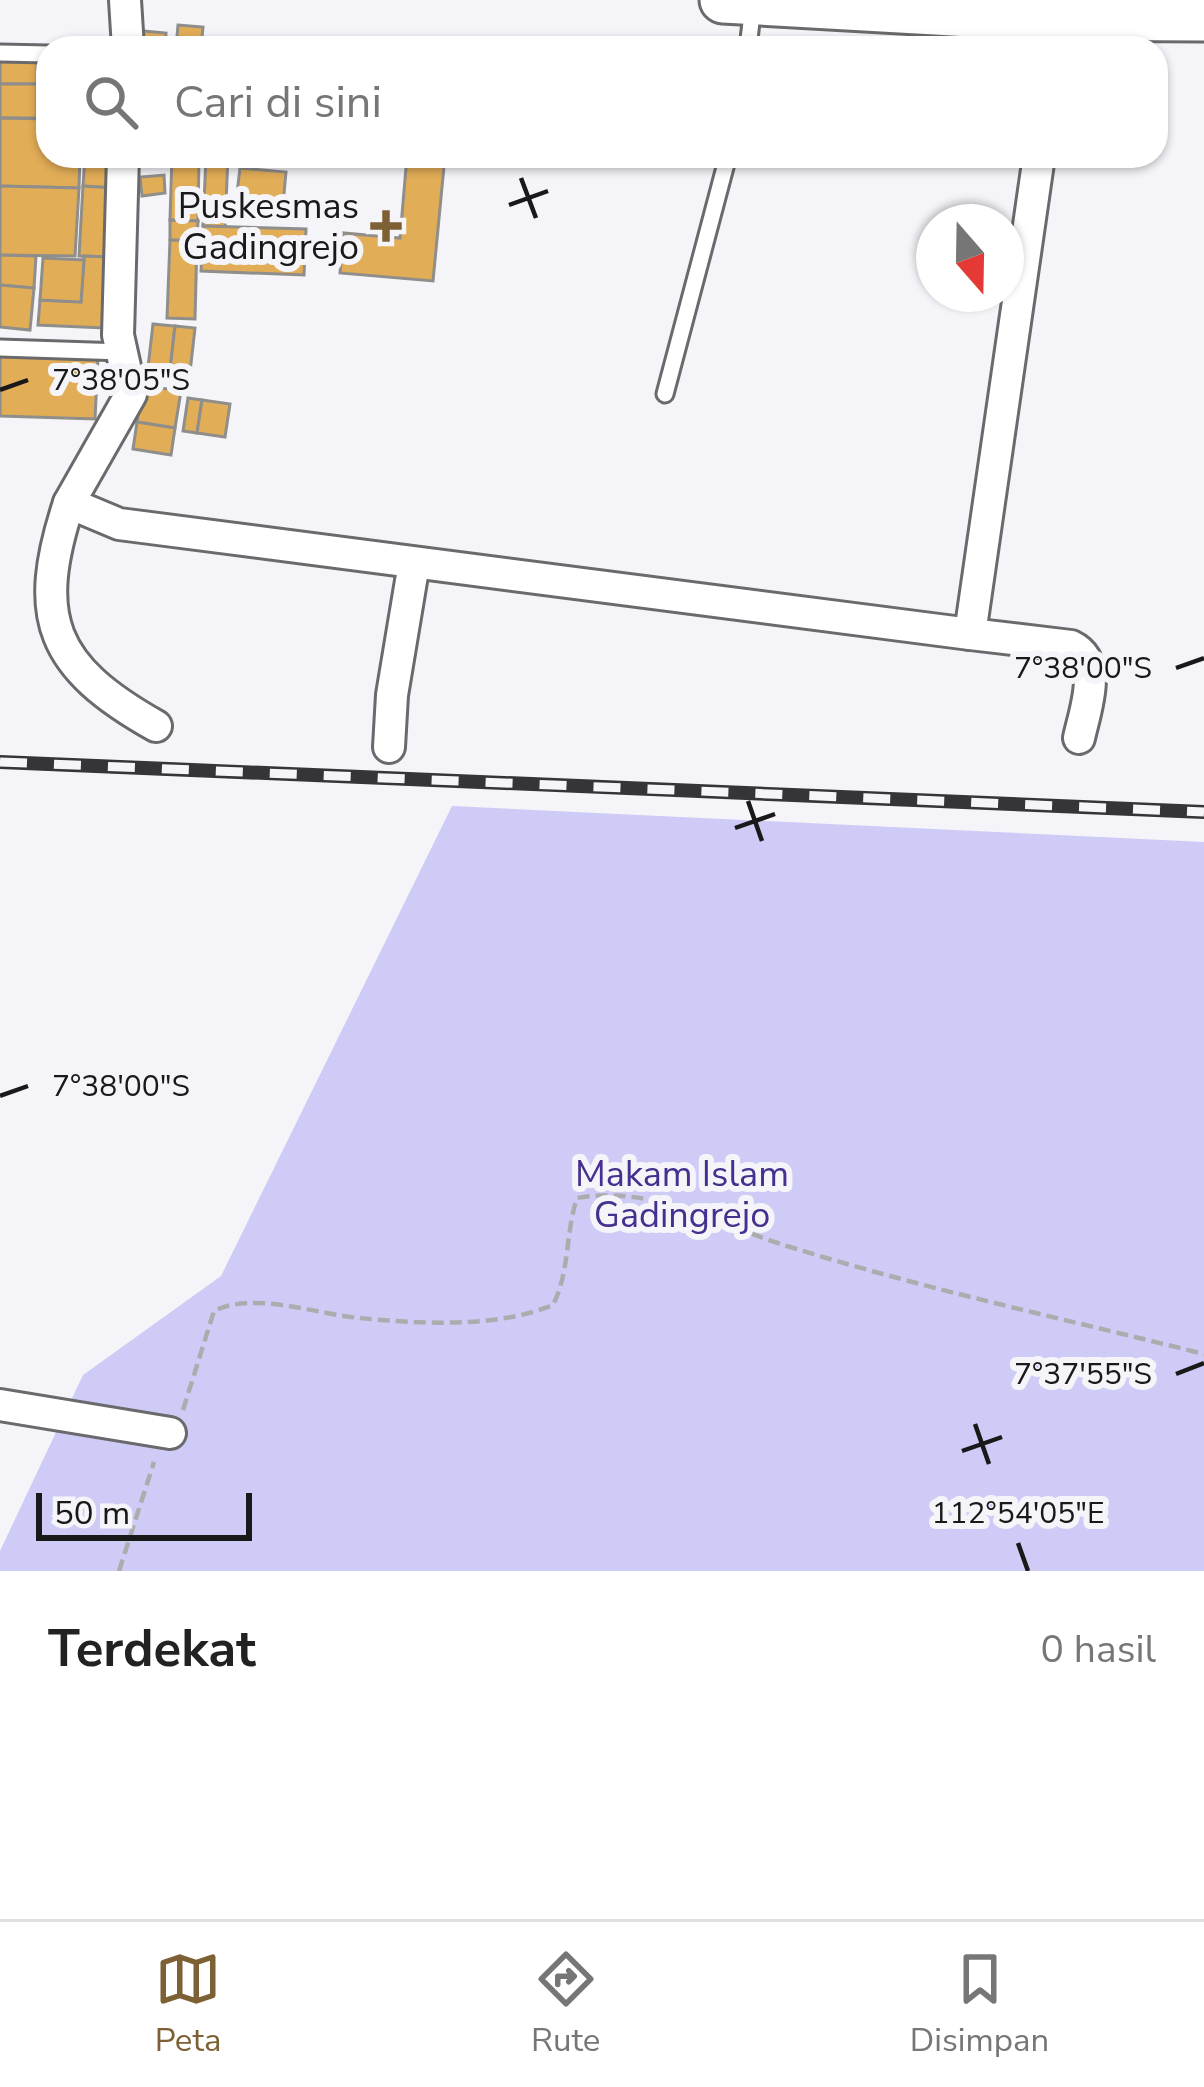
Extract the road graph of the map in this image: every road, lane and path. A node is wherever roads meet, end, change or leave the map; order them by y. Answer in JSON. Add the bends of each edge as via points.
{"nodes":[{"id":1,"x":125,"y":0,"type":"edge"},
{"id":2,"x":738,"y":1,"type":"edge"},
{"id":3,"x":810,"y":3,"type":"edge"},
{"id":4,"x":888,"y":4,"type":"edge"},
{"id":5,"x":1204,"y":18,"type":"edge"},
{"id":6,"x":1041,"y":20,"type":"edge"},
{"id":7,"x":127,"y":36,"type":"edge"},
{"id":8,"x":745,"y":36,"type":"edge"},
{"id":9,"x":0,"y":53,"type":"edge"},
{"id":10,"x":36,"y":54,"type":"edge"},
{"id":11,"x":123,"y":168,"type":"edge"},
{"id":12,"x":725,"y":168,"type":"edge"},
{"id":13,"x":1037,"y":168,"type":"edge"},
{"id":14,"x":0,"y":348,"type":"edge"},
{"id":15,"x":123,"y":352,"type":"junction"},
{"id":16,"x":665,"y":394,"type":"dead end"},
{"id":17,"x":70,"y":503,"type":"junction"},
{"id":18,"x":414,"y":563,"type":"junction"},
{"id":19,"x":970,"y":634,"type":"junction"},
{"id":20,"x":156,"y":726,"type":"dead end"},
{"id":21,"x":1079,"y":738,"type":"dead end"},
{"id":22,"x":389,"y":747,"type":"dead end"},
{"id":23,"x":1204,"y":1354,"type":"edge"},
{"id":24,"x":0,"y":1405,"type":"edge"},
{"id":25,"x":170,"y":1433,"type":"junction"},
{"id":26,"x":119,"y":1571,"type":"edge"}],
"edges":[{"from":1,"to":7,"type":"street"},
{"from":2,"to":3,"type":"street"},
{"from":2,"to":8,"type":"lane"},
{"from":3,"to":4,"type":"street"},
{"from":4,"to":6,"type":"street"},
{"from":5,"to":6,"type":"street"},
{"from":9,"to":10,"type":"lane"},
{"from":11,"to":15,"type":"street"},
{"from":12,"to":16,"type":"lane"},
{"from":13,"to":19,"type":"street"},
{"from":14,"to":15,"type":"lane"},
{"from":15,"to":17,"type":"street","via":[[131,394]]},
{"from":17,"to":18,"type":"street","via":[[119,524]]},
{"from":17,"to":20,"type":"street","via":[[48,593],[56,632],[95,690]]},
{"from":18,"to":19,"type":"street"},
{"from":18,"to":22,"type":"street"},
{"from":19,"to":21,"type":"street","via":[[1084,654],[1090,673]]},
{"from":23,"to":25,"type":"path","via":[[612,1192],[577,1198],[566,1230],[566,1280],[553,1305],[520,1319],[364,1319],[235,1301],[214,1311],[190,1399]]},
{"from":24,"to":25,"type":"street"},
{"from":25,"to":26,"type":"path"}]}
